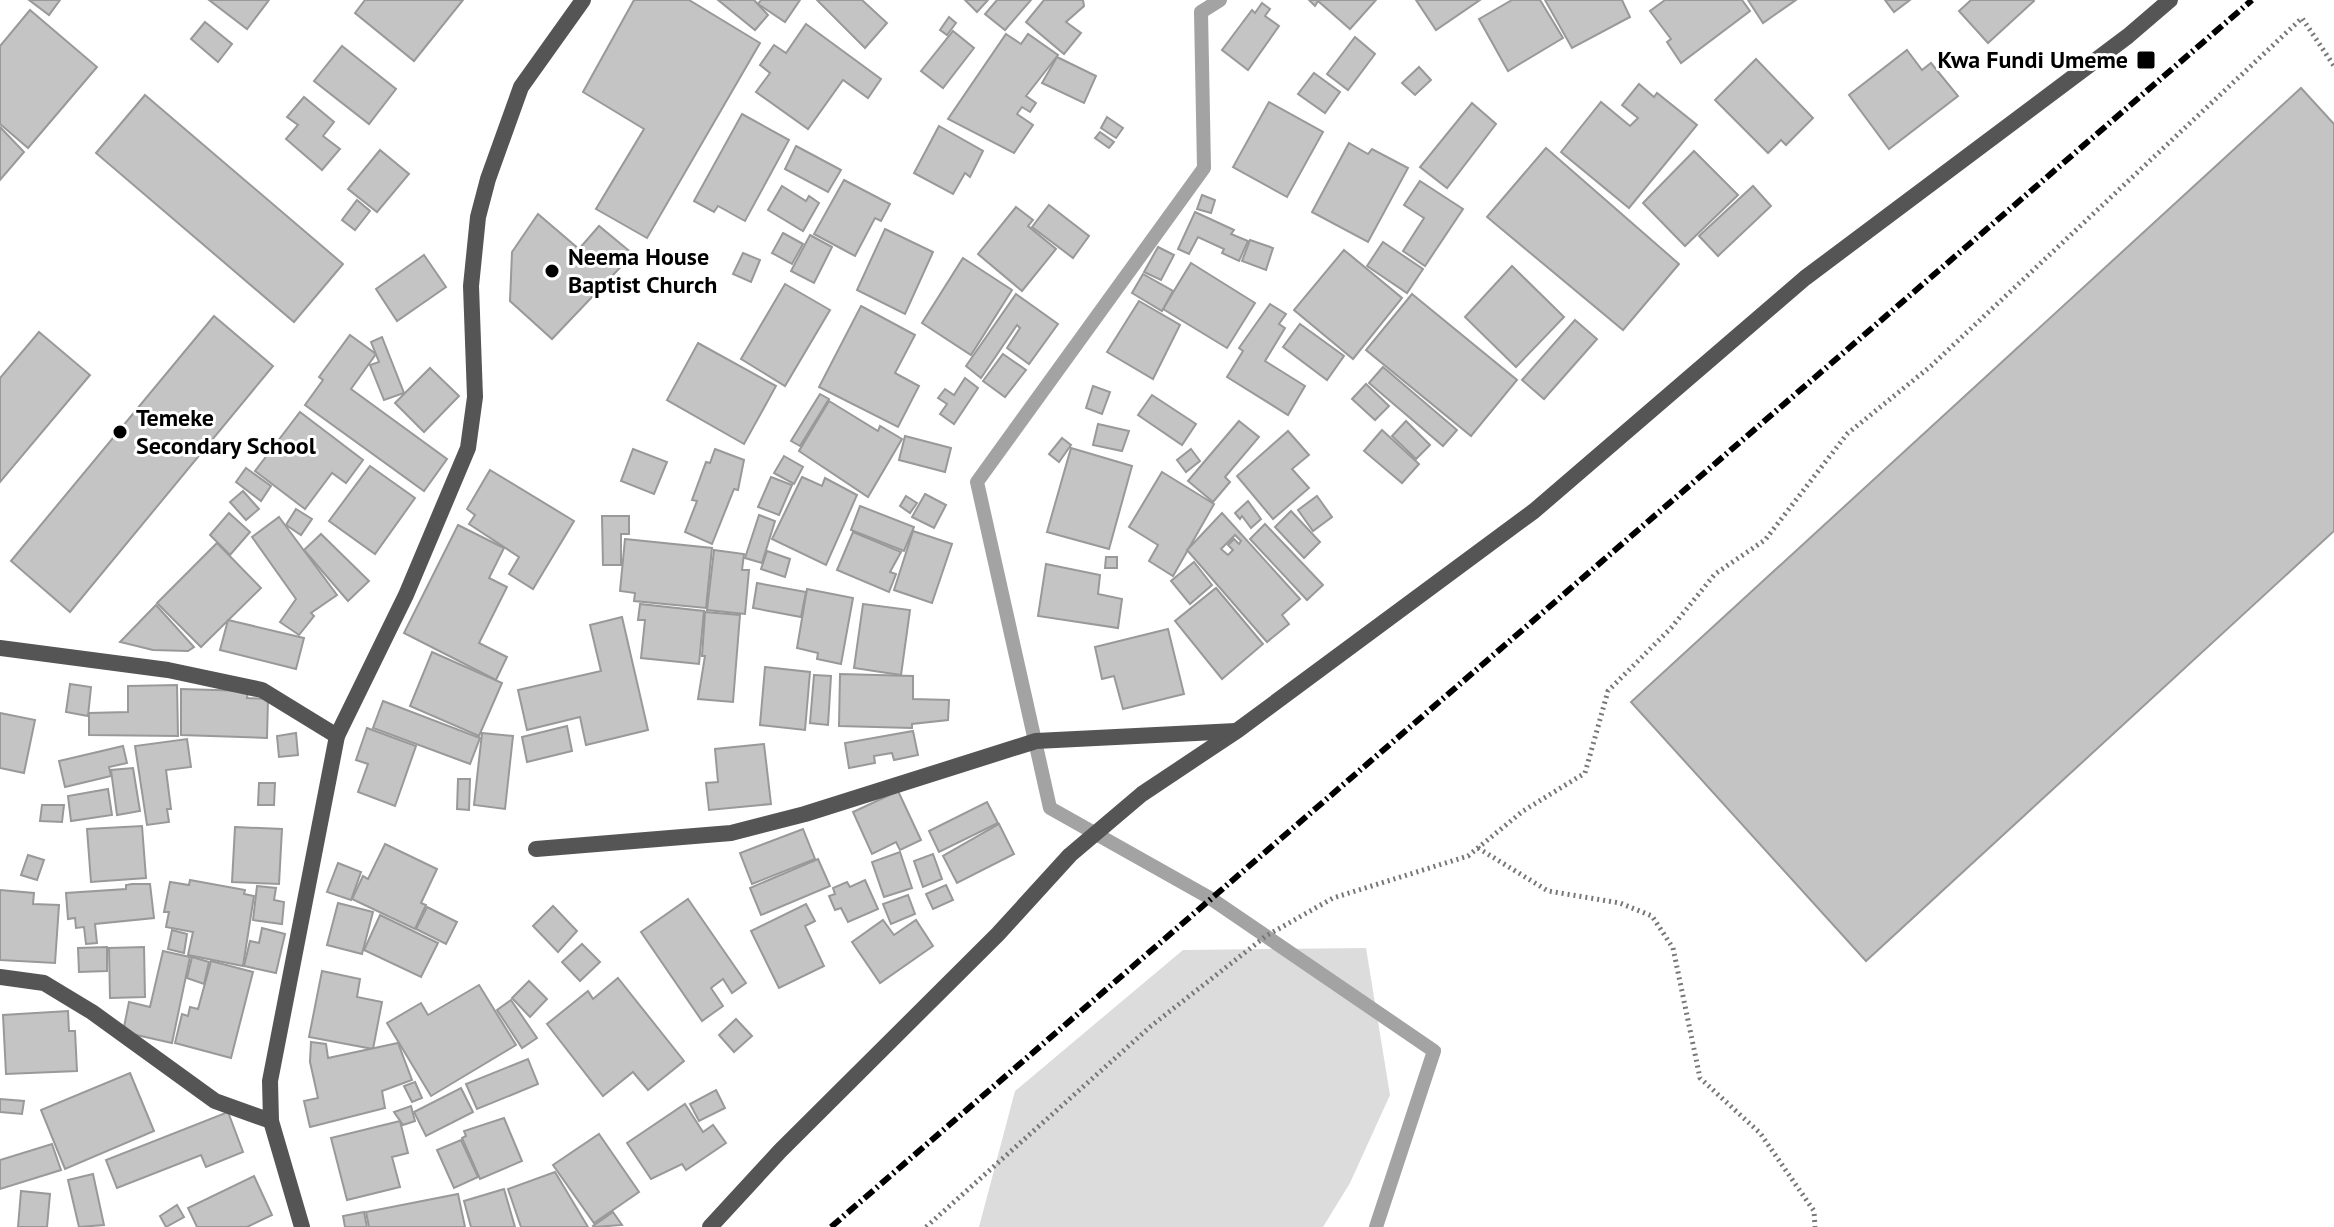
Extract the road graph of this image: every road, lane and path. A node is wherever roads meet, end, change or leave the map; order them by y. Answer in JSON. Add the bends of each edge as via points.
{"nodes":[{"id":1,"x":583,"y":0,"type":"edge"},
{"id":2,"x":2170,"y":0,"type":"edge"},
{"id":3,"x":2334,"y":66,"type":"edge"},
{"id":4,"x":0,"y":648,"type":"edge"},
{"id":5,"x":1238,"y":730,"type":"junction"},
{"id":6,"x":337,"y":736,"type":"junction"},
{"id":7,"x":1478,"y":848,"type":"junction"},
{"id":8,"x":536,"y":849,"type":"dead end"},
{"id":9,"x":0,"y":977,"type":"edge"},
{"id":10,"x":271,"y":1121,"type":"junction"},
{"id":11,"x":302,"y":1227,"type":"edge"},
{"id":12,"x":710,"y":1227,"type":"edge"},
{"id":13,"x":926,"y":1227,"type":"edge"},
{"id":14,"x":1815,"y":1227,"type":"edge"}],
"edges":[{"from":1,"to":6,"type":"street","via":[[521,87],[488,179],[471,286],[475,397],[468,448],[406,595]]},
{"from":2,"to":5,"type":"street","via":[[1805,278],[1534,511]]},
{"from":3,"to":7,"type":"path","via":[[2302,18],[1931,366],[1847,434],[1765,540],[1715,574],[1608,691],[1585,773],[1523,811]]},
{"from":4,"to":6,"type":"street","via":[[168,670],[262,690]]},
{"from":5,"to":8,"type":"street","via":[[1036,741],[731,833]]},
{"from":5,"to":12,"type":"street","via":[[1142,794],[1070,855]]},
{"from":6,"to":10,"type":"street","via":[[278,1029],[270,1081]]},
{"from":7,"to":13,"type":"path","via":[[1468,856],[1333,898],[1278,928],[1151,1026]]},
{"from":7,"to":14,"type":"path","via":[[1548,891],[1620,903],[1652,916],[1673,948],[1700,1078],[1760,1133],[1814,1211]]},
{"from":9,"to":10,"type":"street","via":[[44,983],[215,1101]]},
{"from":10,"to":11,"type":"street"}]}
